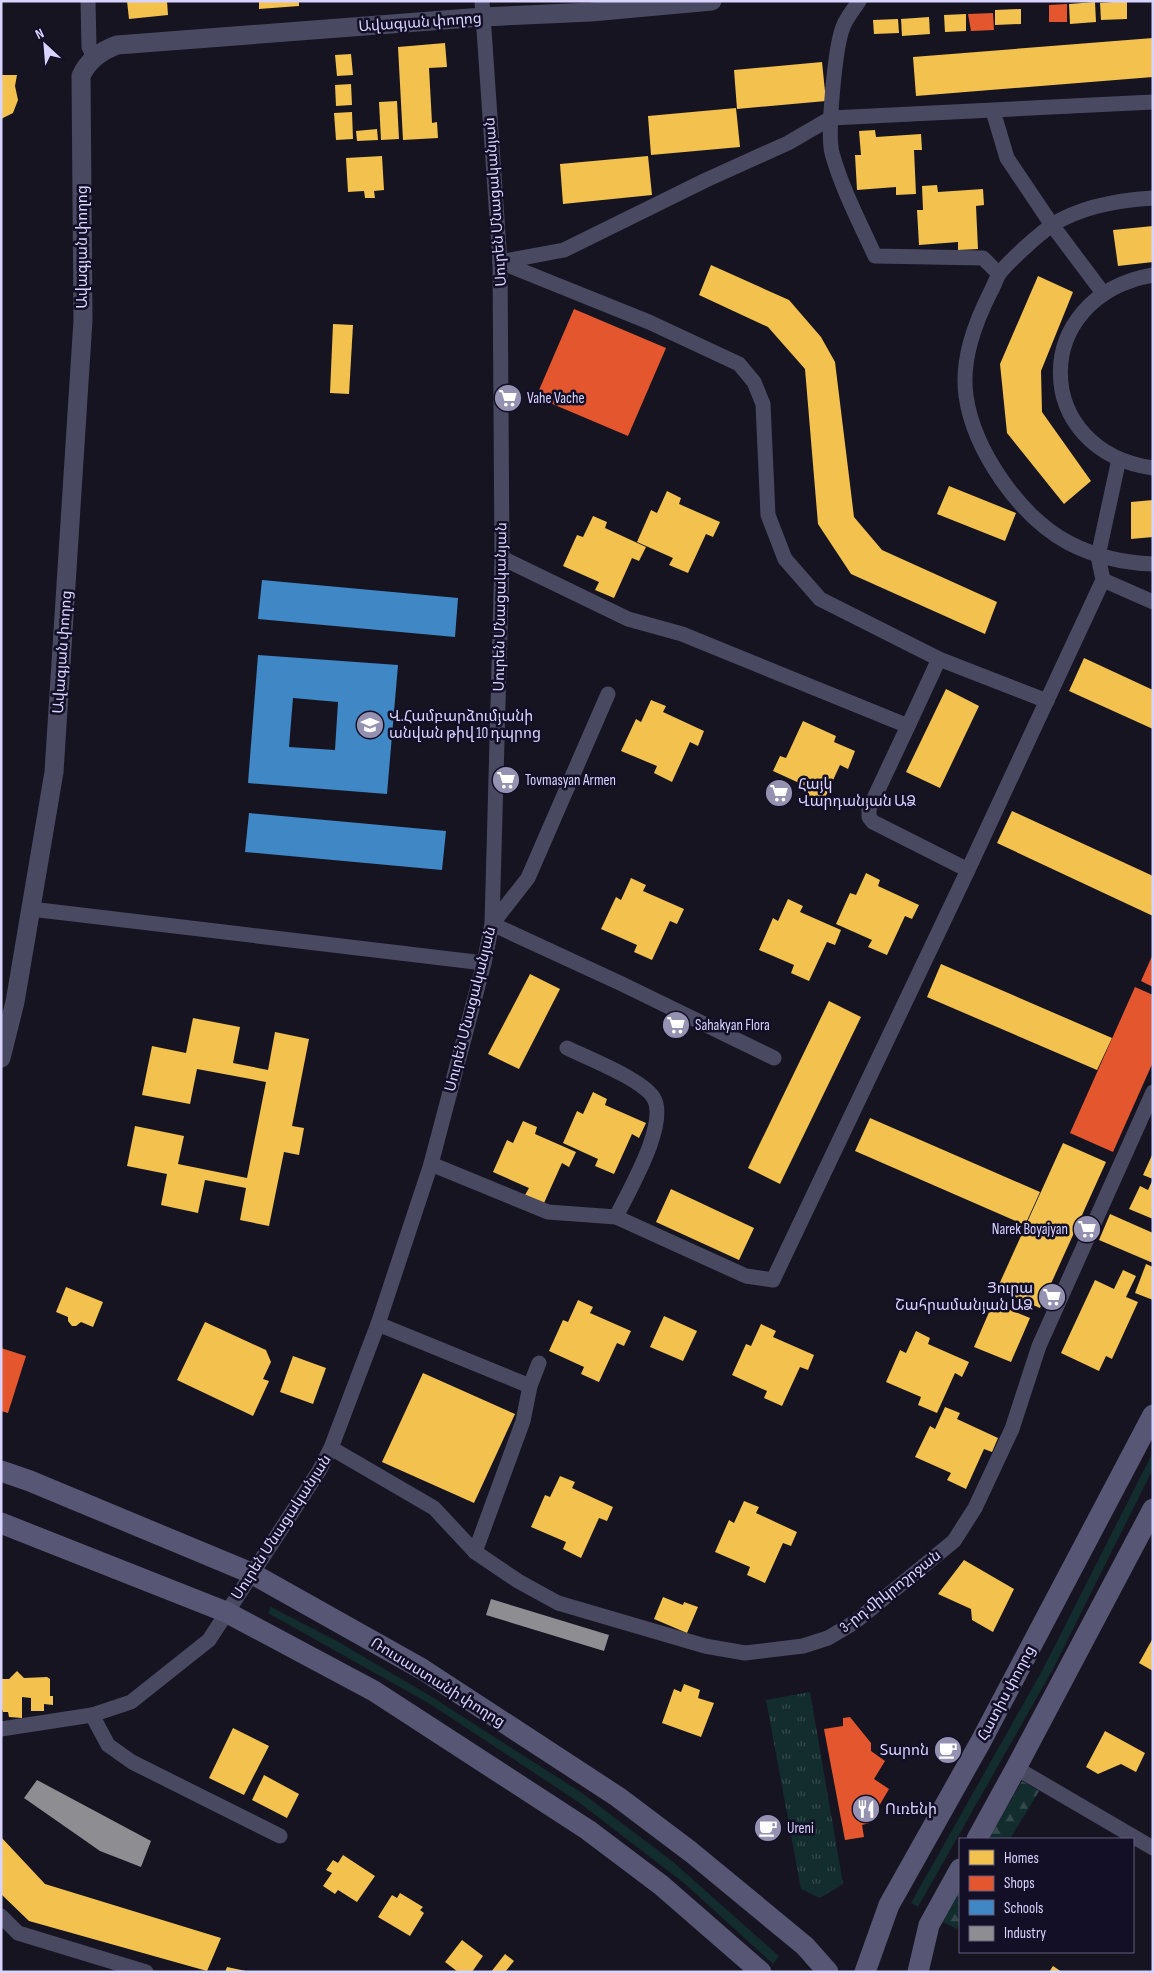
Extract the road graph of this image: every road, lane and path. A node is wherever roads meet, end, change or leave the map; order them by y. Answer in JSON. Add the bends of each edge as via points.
{"nodes":[{"id":1,"x":88,"y":1,"type":"edge"},
{"id":2,"x":712,"y":1,"type":"edge"},
{"id":3,"x":859,"y":1,"type":"edge"},
{"id":4,"x":591,"y":7,"type":"edge"},
{"id":5,"x":482,"y":9,"type":"edge"},
{"id":6,"x":94,"y":58,"type":"junction"},
{"id":7,"x":1153,"y":102,"type":"edge"},
{"id":8,"x":993,"y":111,"type":"junction"},
{"id":9,"x":831,"y":118,"type":"junction"},
{"id":10,"x":1153,"y":198,"type":"edge"},
{"id":11,"x":1052,"y":225,"type":"junction"},
{"id":12,"x":500,"y":262,"type":"junction"},
{"id":13,"x":999,"y":274,"type":"junction"},
{"id":14,"x":1153,"y":275,"type":"edge"},
{"id":15,"x":1103,"y":293,"type":"junction"},
{"id":16,"x":1119,"y":459,"type":"junction"},
{"id":17,"x":1153,"y":468,"type":"edge"},
{"id":18,"x":1098,"y":556,"type":"junction"},
{"id":19,"x":502,"y":558,"type":"junction"},
{"id":20,"x":1153,"y":564,"type":"edge"},
{"id":21,"x":1103,"y":580,"type":"junction"},
{"id":22,"x":1153,"y":602,"type":"edge"},
{"id":23,"x":940,"y":659,"type":"junction"},
{"id":24,"x":608,"y":694,"type":"dead end"},
{"id":25,"x":1047,"y":702,"type":"junction"},
{"id":26,"x":908,"y":726,"type":"junction"},
{"id":27,"x":968,"y":870,"type":"junction"},
{"id":28,"x":31,"y":909,"type":"junction"},
{"id":29,"x":492,"y":924,"type":"junction"},
{"id":30,"x":484,"y":962,"type":"junction"},
{"id":31,"x":568,"y":1048,"type":"dead end"},
{"id":32,"x":1,"y":1058,"type":"edge"},
{"id":33,"x":774,"y":1058,"type":"dead end"},
{"id":34,"x":1153,"y":1092,"type":"edge"},
{"id":35,"x":431,"y":1164,"type":"junction"},
{"id":36,"x":616,"y":1217,"type":"junction"},
{"id":37,"x":378,"y":1324,"type":"junction"},
{"id":38,"x":540,"y":1362,"type":"dead end"},
{"id":39,"x":530,"y":1386,"type":"junction"},
{"id":40,"x":1153,"y":1415,"type":"edge"},
{"id":41,"x":331,"y":1448,"type":"junction"},
{"id":42,"x":1,"y":1471,"type":"edge"},
{"id":43,"x":1153,"y":1509,"type":"edge"},
{"id":44,"x":1,"y":1523,"type":"edge"},
{"id":45,"x":475,"y":1552,"type":"junction"},
{"id":46,"x":251,"y":1573,"type":"junction"},
{"id":47,"x":226,"y":1612,"type":"junction"},
{"id":48,"x":92,"y":1715,"type":"junction"},
{"id":49,"x":1,"y":1729,"type":"edge"},
{"id":50,"x":1016,"y":1768,"type":"junction"},
{"id":51,"x":280,"y":1836,"type":"dead end"},
{"id":52,"x":978,"y":1838,"type":"edge"},
{"id":53,"x":1153,"y":1848,"type":"edge"},
{"id":54,"x":959,"y":1871,"type":"edge"},
{"id":55,"x":1,"y":1916,"type":"edge"},
{"id":56,"x":146,"y":1972,"type":"edge"},
{"id":57,"x":761,"y":1972,"type":"edge"},
{"id":58,"x":828,"y":1972,"type":"edge"},
{"id":59,"x":865,"y":1972,"type":"edge"},
{"id":60,"x":918,"y":1972,"type":"edge"}],
"edges":[{"from":1,"to":6,"type":"street","via":[[90,47]]},
{"from":2,"to":4,"type":"street","name":"Ավագյան փողոց"},
{"from":3,"to":9,"type":"street","via":[[843,27]]},
{"from":4,"to":5,"type":"street","name":"Ավագյան փողոց"},
{"from":5,"to":6,"type":"street","name":"Ավագյան փողոց","via":[[118,45]]},
{"from":5,"to":12,"type":"street","name":"Սուրեն Մնացականյան"},
{"from":6,"to":28,"type":"street","name":"Ավագյան փողոց","via":[[81,76],[83,320],[54,772]]},
{"from":7,"to":8,"type":"street"},
{"from":8,"to":9,"type":"street"},
{"from":8,"to":11,"type":"street","via":[[1007,158]]},
{"from":9,"to":12,"type":"street","via":[[788,143],[564,250]]},
{"from":9,"to":13,"type":"street","via":[[832,151],[875,256],[983,258]]},
{"from":10,"to":11,"type":"street","via":[[1124,200],[1086,210]]},
{"from":11,"to":13,"type":"street"},
{"from":11,"to":15,"type":"street"},
{"from":12,"to":19,"type":"street","name":"Սուրեն Մնացականյան"},
{"from":12,"to":23,"type":"street","via":[[649,322],[739,364],[754,382],[762,404],[768,514],[786,559],[820,599]]},
{"from":13,"to":18,"type":"street","via":[[980,313],[967,353],[966,395],[976,434],[994,469],[1040,522],[1068,543]]},
{"from":14,"to":15,"type":"street","via":[[1133,278]]},
{"from":15,"to":16,"type":"street","via":[[1080,314],[1068,334],[1061,356],[1060,376],[1063,395],[1079,428],[1094,443]]},
{"from":16,"to":17,"type":"street"},
{"from":16,"to":18,"type":"street"},
{"from":18,"to":20,"type":"street"},
{"from":18,"to":21,"type":"street"},
{"from":19,"to":26,"type":"street","via":[[628,619],[682,634]]},
{"from":19,"to":29,"type":"street","name":"Սուրեն Մնացականյան"},
{"from":21,"to":22,"type":"street"},
{"from":21,"to":25,"type":"street"},
{"from":23,"to":25,"type":"street"},
{"from":23,"to":26,"type":"street"},
{"from":24,"to":29,"type":"street","via":[[528,878]]},
{"from":25,"to":27,"type":"street"},
{"from":26,"to":27,"type":"street","via":[[869,809],[869,816],[874,822]]},
{"from":27,"to":36,"type":"street","via":[[773,1280],[746,1276]]},
{"from":28,"to":30,"type":"street"},
{"from":28,"to":32,"type":"street","name":"Ավագյան փողոց","via":[[15,1002]]},
{"from":29,"to":30,"type":"street","name":"Սուրեն Մնացականյան"},
{"from":29,"to":33,"type":"street"},
{"from":30,"to":35,"type":"street","name":"Սուրեն Մնացականյան"},
{"from":31,"to":36,"type":"street","via":[[644,1086],[654,1098],[659,1115],[645,1160]]},
{"from":34,"to":45,"type":"street","name":"3-րդ միկրոշրջան","via":[[1039,1346],[1012,1429],[975,1508],[954,1541],[855,1622],[828,1638],[803,1646],[745,1653],[705,1646],[558,1603]]},
{"from":35,"to":36,"type":"street","via":[[548,1212]]},
{"from":35,"to":37,"type":"street","name":"Սուրեն Մնացականյան"},
{"from":37,"to":39,"type":"street"},
{"from":37,"to":41,"type":"street","name":"Սուրեն Մնացականյան"},
{"from":38,"to":39,"type":"street"},
{"from":39,"to":45,"type":"street","via":[[523,1421]]},
{"from":40,"to":59,"type":"main road","name":"Հատիս փողոց","via":[[980,1743],[889,1904]]},
{"from":41,"to":45,"type":"street","name":"3-րդ միկրոշրջան","via":[[434,1508]]},
{"from":41,"to":46,"type":"street","name":"Սուրեն Մնացականյան"},
{"from":42,"to":46,"type":"main road","name":"Ռուսաստանի փողոց"},
{"from":43,"to":50,"type":"main road"},
{"from":44,"to":47,"type":"main road"},
{"from":46,"to":47,"type":"street","name":"Սուրեն Մնացականյան"},
{"from":46,"to":58,"type":"main road","name":"Ռուսաստանի փողոց","via":[[422,1669],[618,1797],[805,1946]]},
{"from":47,"to":48,"type":"street","name":"Սուրեն Մնացականյան","via":[[208,1640],[131,1702]]},
{"from":47,"to":57,"type":"main road","via":[[374,1691],[588,1830],[661,1885]]},
{"from":48,"to":49,"type":"street","name":"Սուրեն Մնացականյան"},
{"from":48,"to":51,"type":"street","via":[[108,1745],[132,1762]]},
{"from":50,"to":52,"type":"main road"},
{"from":50,"to":53,"type":"street"},
{"from":54,"to":60,"type":"main road","via":[[930,1925]]},
{"from":55,"to":56,"type":"street","via":[[18,1933]]}]}
